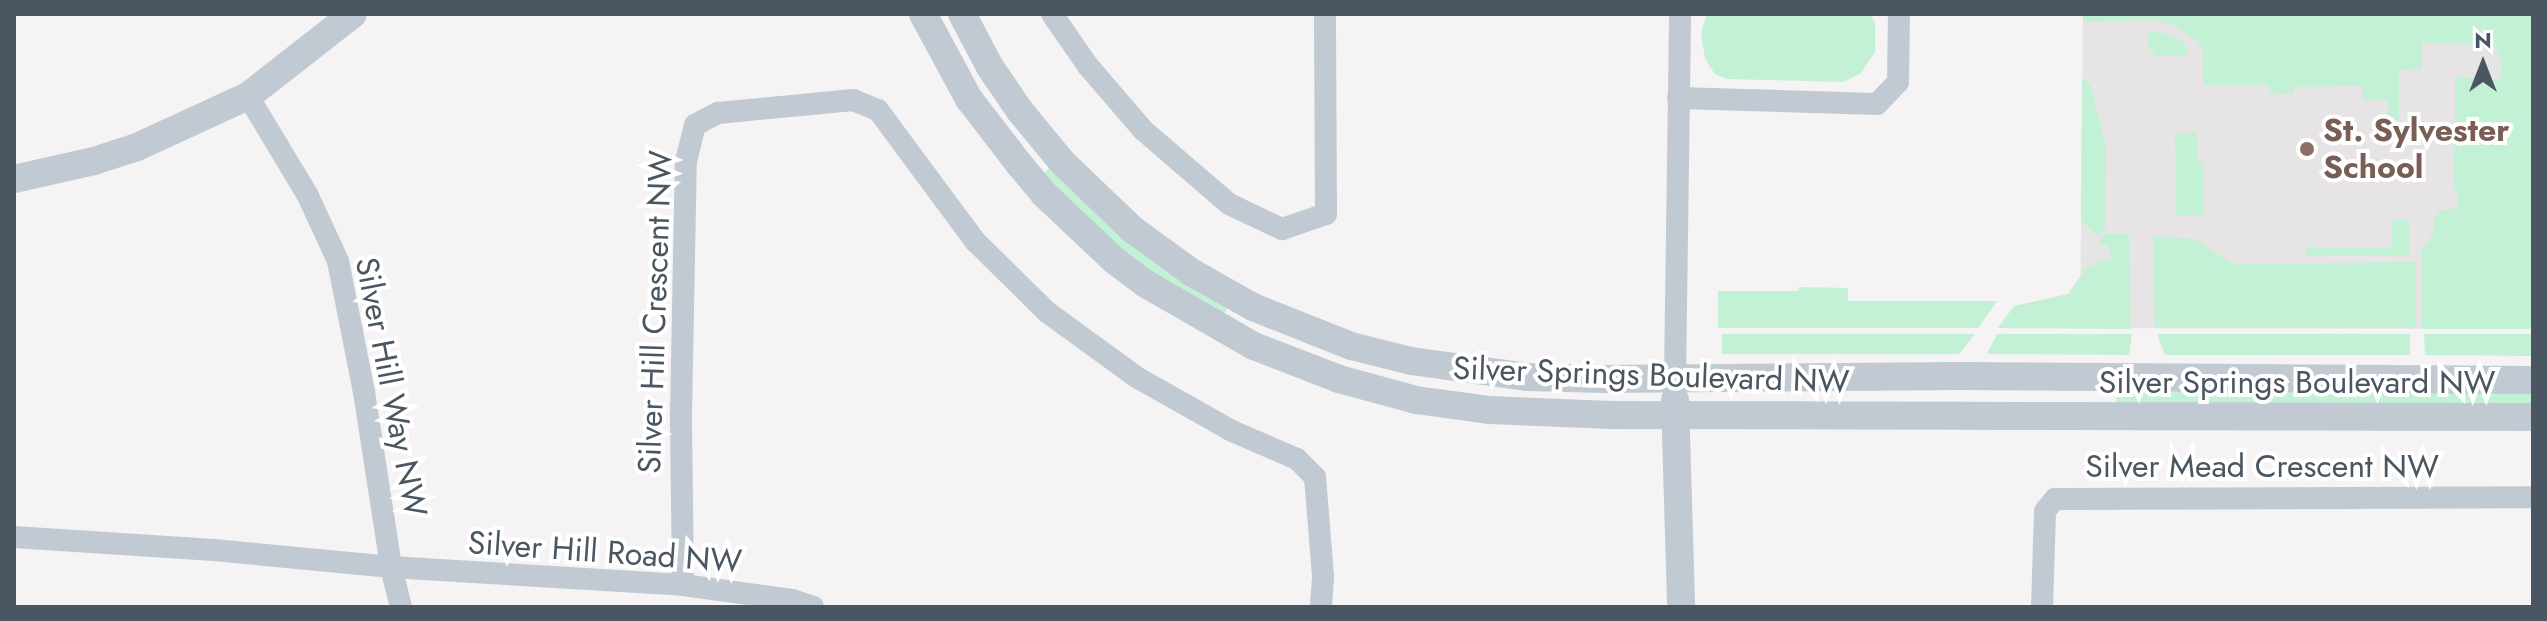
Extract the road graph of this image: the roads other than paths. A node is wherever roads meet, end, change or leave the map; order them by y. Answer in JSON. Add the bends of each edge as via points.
{"nodes":[{"id":1,"x":353,"y":14,"type":"edge"},
{"id":2,"x":923,"y":14,"type":"edge"},
{"id":3,"x":962,"y":14,"type":"edge"},
{"id":4,"x":1052,"y":14,"type":"edge"},
{"id":5,"x":1325,"y":14,"type":"edge"},
{"id":6,"x":1680,"y":14,"type":"edge"},
{"id":7,"x":1899,"y":14,"type":"edge"},
{"id":8,"x":248,"y":96,"type":"junction"},
{"id":9,"x":1678,"y":98,"type":"junction"},
{"id":10,"x":14,"y":179,"type":"edge"},
{"id":11,"x":1675,"y":378,"type":"junction"},
{"id":12,"x":2533,"y":380,"type":"edge"},
{"id":13,"x":1675,"y":416,"type":"junction"},
{"id":14,"x":2533,"y":417,"type":"edge"},
{"id":15,"x":2533,"y":497,"type":"edge"},
{"id":16,"x":14,"y":537,"type":"edge"},
{"id":17,"x":391,"y":567,"type":"junction"},
{"id":18,"x":683,"y":585,"type":"junction"},
{"id":19,"x":401,"y":607,"type":"edge"},
{"id":20,"x":813,"y":607,"type":"edge"},
{"id":21,"x":1321,"y":607,"type":"edge"},
{"id":22,"x":1681,"y":607,"type":"edge"},
{"id":23,"x":2042,"y":607,"type":"edge"}],
"edges":[{"from":1,"to":8,"type":"street"},
{"from":2,"to":13,"type":"street","name":"Silver Springs Boulevard NW","via":[[969,99],[1044,194],[1125,268],[1219,328],[1339,379],[1416,400],[1490,410]]},
{"from":3,"to":11,"type":"street","name":"Silver Springs Boulevard NW","via":[[990,67],[1062,162],[1132,229],[1191,272],[1253,307],[1351,346],[1463,371]]},
{"from":4,"to":5,"type":"street","via":[[1143,130],[1229,204],[1282,229],[1326,214]]},
{"from":6,"to":9,"type":"street"},
{"from":7,"to":9,"type":"street","via":[[1898,82],[1877,104]]},
{"from":8,"to":10,"type":"street","via":[[137,147]]},
{"from":8,"to":17,"type":"street","name":"Silver Hill Way NW","via":[[308,196],[338,261]]},
{"from":9,"to":11,"type":"street"},
{"from":11,"to":12,"type":"street","name":"Silver Springs Boulevard NW"},
{"from":11,"to":13,"type":"street"},
{"from":13,"to":14,"type":"street","name":"Silver Springs Boulevard NW"},
{"from":13,"to":22,"type":"street"},
{"from":15,"to":23,"type":"street","name":"Silver Mead Crescent NW","via":[[2055,499],[2045,511]]},
{"from":16,"to":17,"type":"street","name":"Silver Hill Way NW"},
{"from":17,"to":18,"type":"street","name":"Silver Hill Road NW"},
{"from":17,"to":19,"type":"street","name":"Silver Hill Way NW"},
{"from":18,"to":20,"type":"street","name":"Silver Hill Road NW"},
{"from":18,"to":21,"type":"street","name":"Silver Hill Crescent NW","via":[[686,161],[695,125],[718,113],[853,100],[878,110],[975,241],[1047,312],[1138,378],[1232,431],[1297,459],[1315,477]]}]}
